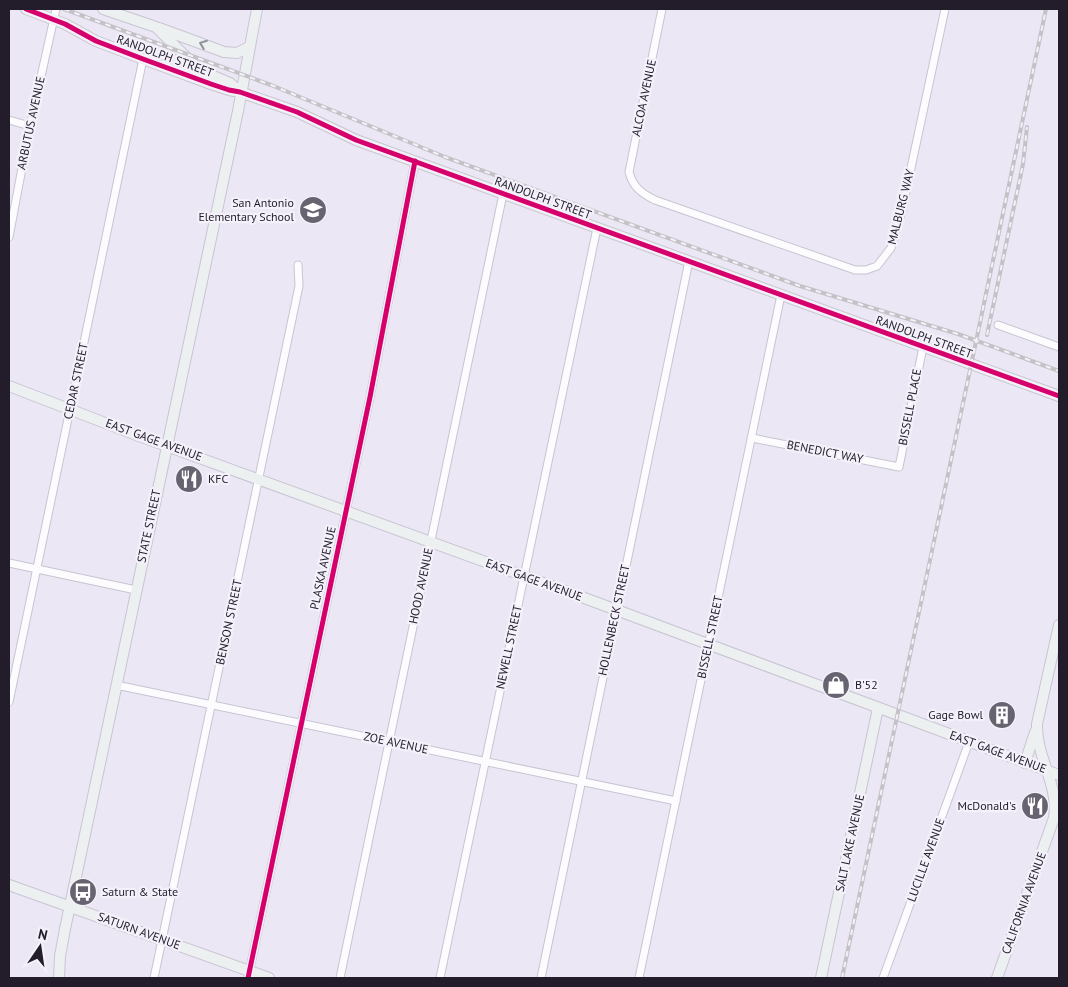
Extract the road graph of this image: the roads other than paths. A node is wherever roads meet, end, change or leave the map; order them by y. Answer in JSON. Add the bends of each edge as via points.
{"nodes":[{"id":1,"x":26,"y":9,"type":"edge"},
{"id":2,"x":104,"y":9,"type":"edge"},
{"id":3,"x":257,"y":9,"type":"edge"},
{"id":4,"x":662,"y":9,"type":"edge"},
{"id":5,"x":945,"y":9,"type":"edge"},
{"id":6,"x":54,"y":14,"type":"edge"},
{"id":7,"x":156,"y":27,"type":"junction"},
{"id":8,"x":249,"y":47,"type":"junction"},
{"id":9,"x":143,"y":59,"type":"junction"},
{"id":10,"x":240,"y":92,"type":"junction"},
{"id":11,"x":9,"y":120,"type":"edge"},
{"id":12,"x":30,"y":126,"type":"junction"},
{"id":13,"x":415,"y":161,"type":"junction"},
{"id":14,"x":635,"y":187,"type":"joint"},
{"id":15,"x":503,"y":194,"type":"junction"},
{"id":16,"x":597,"y":228,"type":"junction"},
{"id":17,"x":9,"y":237,"type":"edge"},
{"id":18,"x":689,"y":261,"type":"junction"},
{"id":19,"x":298,"y":265,"type":"dead end"},
{"id":20,"x":781,"y":296,"type":"junction"},
{"id":21,"x":998,"y":325,"type":"dead end"},
{"id":22,"x":922,"y":347,"type":"junction"},
{"id":23,"x":1059,"y":347,"type":"edge"},
{"id":24,"x":9,"y":386,"type":"edge"},
{"id":25,"x":1059,"y":396,"type":"edge"},
{"id":26,"x":70,"y":409,"type":"junction"},
{"id":27,"x":752,"y":438,"type":"junction"},
{"id":28,"x":167,"y":445,"type":"junction"},
{"id":29,"x":898,"y":467,"type":"joint"},
{"id":30,"x":259,"y":479,"type":"junction"},
{"id":31,"x":345,"y":511,"type":"junction"},
{"id":32,"x":431,"y":542,"type":"junction"},
{"id":33,"x":9,"y":563,"type":"edge"},
{"id":34,"x":37,"y":569,"type":"junction"},
{"id":35,"x":523,"y":576,"type":"junction"},
{"id":36,"x":136,"y":590,"type":"junction"},
{"id":37,"x":617,"y":611,"type":"junction"},
{"id":38,"x":1059,"y":625,"type":"edge"},
{"id":39,"x":708,"y":645,"type":"junction"},
{"id":40,"x":116,"y":685,"type":"junction"},
{"id":41,"x":9,"y":702,"type":"edge"},
{"id":42,"x":212,"y":705,"type":"junction"},
{"id":43,"x":878,"y":708,"type":"junction"},
{"id":44,"x":300,"y":724,"type":"junction"},
{"id":45,"x":1037,"y":724,"type":"junction"},
{"id":46,"x":389,"y":742,"type":"junction"},
{"id":47,"x":969,"y":742,"type":"junction"},
{"id":48,"x":485,"y":762,"type":"junction"},
{"id":49,"x":1025,"y":763,"type":"junction"},
{"id":50,"x":1047,"y":770,"type":"junction"},
{"id":51,"x":1059,"y":775,"type":"edge"},
{"id":52,"x":581,"y":782,"type":"junction"},
{"id":53,"x":676,"y":802,"type":"junction"},
{"id":54,"x":1057,"y":816,"type":"edge"},
{"id":55,"x":9,"y":885,"type":"edge"},
{"id":56,"x":70,"y":906,"type":"junction"},
{"id":57,"x":162,"y":939,"type":"junction"},
{"id":58,"x":248,"y":975,"type":"edge"},
{"id":59,"x":59,"y":978,"type":"edge"},
{"id":60,"x":154,"y":978,"type":"edge"},
{"id":61,"x":269,"y":978,"type":"edge"},
{"id":62,"x":340,"y":978,"type":"edge"},
{"id":63,"x":440,"y":978,"type":"edge"},
{"id":64,"x":541,"y":978,"type":"edge"},
{"id":65,"x":639,"y":978,"type":"edge"},
{"id":66,"x":821,"y":978,"type":"edge"},
{"id":67,"x":883,"y":978,"type":"edge"},
{"id":68,"x":997,"y":978,"type":"edge"}],
"edges":[{"from":1,"to":6,"type":"street","name":"RANDOLPH STREET"},
{"from":2,"to":7,"type":"street","name":"RANDOLPH STREET"},
{"from":3,"to":8,"type":"street","name":"STATE STREET"},
{"from":4,"to":14,"type":"street","name":"ALCOA AVENUE","via":[[629,169]]},
{"from":5,"to":14,"type":"street","name":"MALBURG WAY","via":[[902,210],[891,248],[877,266],[854,270],[655,200]]},
{"from":6,"to":9,"type":"street","name":"RANDOLPH STREET","via":[[89,38]]},
{"from":6,"to":12,"type":"street","name":"ARBUTUS AVENUE"},
{"from":8,"to":7,"type":"street","one_way":true,"via":[[236,53],[224,52]]},
{"from":7,"to":10,"type":"street","name":"RANDOLPH STREET","via":[[192,63],[230,83]]},
{"from":8,"to":10,"type":"street","name":"STATE STREET"},
{"from":9,"to":10,"type":"street","name":"RANDOLPH STREET"},
{"from":9,"to":26,"type":"street","name":"CEDAR STREET"},
{"from":10,"to":13,"type":"street","name":"RANDOLPH STREET"},
{"from":10,"to":28,"type":"street","name":"STATE STREET"},
{"from":11,"to":12,"type":"street"},
{"from":12,"to":17,"type":"street","name":"ARBUTUS AVENUE"},
{"from":13,"to":15,"type":"street","name":"RANDOLPH STREET"},
{"from":13,"to":31,"type":"street","name":"PLASKA AVENUE"},
{"from":15,"to":16,"type":"street","name":"RANDOLPH STREET"},
{"from":15,"to":32,"type":"street","name":"HOOD AVENUE"},
{"from":16,"to":18,"type":"street","name":"RANDOLPH STREET"},
{"from":16,"to":35,"type":"street","name":"NEWELL STREET"},
{"from":18,"to":20,"type":"street","name":"RANDOLPH STREET"},
{"from":18,"to":37,"type":"street","name":"HOLLENBECK STREET"},
{"from":19,"to":30,"type":"street","name":"BENSON STREET","via":[[299,286]]},
{"from":20,"to":22,"type":"street","name":"RANDOLPH STREET"},
{"from":20,"to":27,"type":"street","name":"BISSELL STREET"},
{"from":21,"to":23,"type":"street"},
{"from":22,"to":25,"type":"street","name":"RANDOLPH STREET"},
{"from":22,"to":29,"type":"street","name":"BISSELL PLACE"},
{"from":24,"to":26,"type":"street","name":"EAST GAGE AVENUE"},
{"from":26,"to":28,"type":"street","name":"EAST GAGE AVENUE"},
{"from":26,"to":34,"type":"street","name":"CEDAR STREET"},
{"from":27,"to":29,"type":"street","name":"BENEDICT WAY"},
{"from":27,"to":39,"type":"street","name":"BISSELL STREET"},
{"from":28,"to":30,"type":"street","name":"EAST GAGE AVENUE"},
{"from":28,"to":36,"type":"street","name":"STATE STREET"},
{"from":30,"to":31,"type":"street","name":"EAST GAGE AVENUE"},
{"from":30,"to":42,"type":"street","name":"BENSON STREET"},
{"from":31,"to":32,"type":"street","name":"EAST GAGE AVENUE"},
{"from":31,"to":44,"type":"street","name":"PLASKA AVENUE"},
{"from":32,"to":35,"type":"street","name":"EAST GAGE AVENUE"},
{"from":32,"to":46,"type":"street","name":"HOOD AVENUE"},
{"from":33,"to":34,"type":"street"},
{"from":34,"to":36,"type":"street"},
{"from":34,"to":41,"type":"street","name":"CEDAR STREET"},
{"from":35,"to":37,"type":"street","name":"EAST GAGE AVENUE"},
{"from":35,"to":48,"type":"street","name":"NEWELL STREET"},
{"from":36,"to":40,"type":"street","name":"STATE STREET"},
{"from":37,"to":39,"type":"street","name":"EAST GAGE AVENUE"},
{"from":37,"to":52,"type":"street","name":"HOLLENBECK STREET"},
{"from":38,"to":45,"type":"street"},
{"from":39,"to":43,"type":"street","name":"EAST GAGE AVENUE"},
{"from":39,"to":53,"type":"street","name":"BISSELL STREET"},
{"from":40,"to":42,"type":"street","name":"ZOE AVENUE"},
{"from":40,"to":56,"type":"street","name":"STATE STREET"},
{"from":42,"to":44,"type":"street","name":"ZOE AVENUE"},
{"from":42,"to":57,"type":"street","name":"BENSON STREET"},
{"from":43,"to":47,"type":"street","name":"EAST GAGE AVENUE"},
{"from":43,"to":66,"type":"street","name":"SALT LAKE AVENUE"},
{"from":44,"to":46,"type":"street","name":"ZOE AVENUE"},
{"from":44,"to":58,"type":"street","name":"PLASKA AVENUE"},
{"from":45,"to":49,"type":"street"},
{"from":45,"to":50,"type":"street","name":"CALIFORNIA AVENUE","via":[[1038,743]]},
{"from":46,"to":48,"type":"street","name":"ZOE AVENUE"},
{"from":46,"to":62,"type":"street","name":"HOOD AVENUE"},
{"from":47,"to":49,"type":"street","name":"EAST GAGE AVENUE"},
{"from":47,"to":67,"type":"street","name":"LUCILLE AVENUE"},
{"from":48,"to":52,"type":"street","name":"ZOE AVENUE"},
{"from":48,"to":63,"type":"street","name":"NEWELL STREET"},
{"from":49,"to":50,"type":"street","name":"EAST GAGE AVENUE"},
{"from":50,"to":51,"type":"street","name":"EAST GAGE AVENUE"},
{"from":50,"to":54,"type":"street","name":"CALIFORNIA AVENUE"},
{"from":52,"to":53,"type":"street","name":"ZOE AVENUE"},
{"from":52,"to":64,"type":"street","name":"HOLLENBECK STREET"},
{"from":53,"to":65,"type":"street","name":"BISSELL STREET"},
{"from":54,"to":68,"type":"street","name":"CALIFORNIA AVENUE"},
{"from":55,"to":56,"type":"street","name":"SATURN AVENUE"},
{"from":56,"to":57,"type":"street","name":"SATURN AVENUE"},
{"from":56,"to":59,"type":"street","name":"STATE STREET"},
{"from":57,"to":58,"type":"street","name":"SATURN AVENUE"},
{"from":57,"to":60,"type":"street","name":"BENSON STREET"},
{"from":58,"to":61,"type":"street","name":"SATURN AVENUE"}]}
